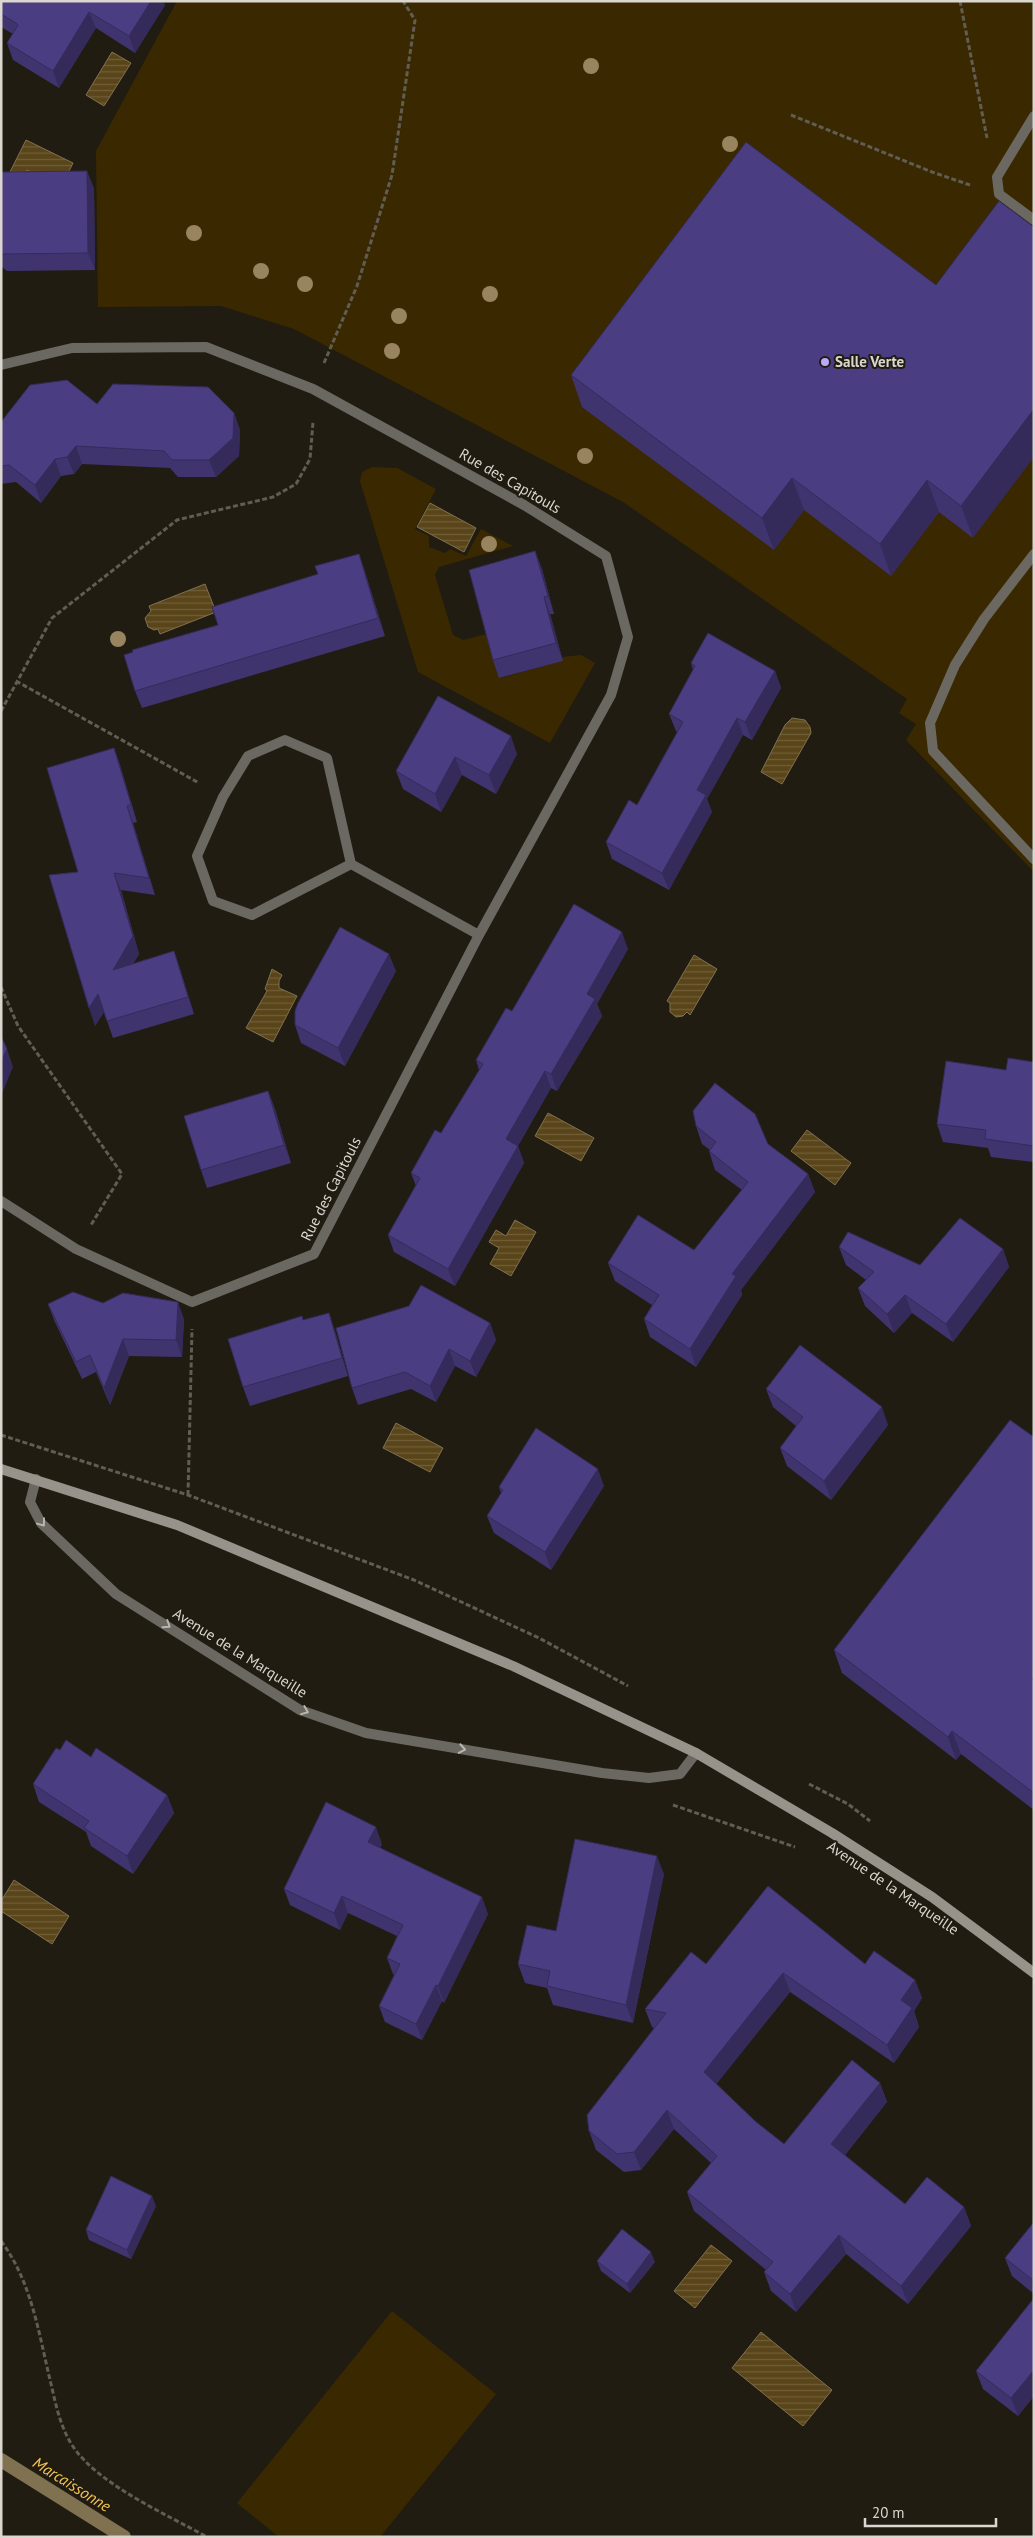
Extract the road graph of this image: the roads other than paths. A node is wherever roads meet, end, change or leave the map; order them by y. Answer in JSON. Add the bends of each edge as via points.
{"nodes":[{"id":1,"x":1034,"y":116,"type":"edge"},
{"id":2,"x":1034,"y":220,"type":"edge"},
{"id":3,"x":1,"y":366,"type":"edge"},
{"id":4,"x":1034,"y":554,"type":"edge"},
{"id":5,"x":1034,"y":859,"type":"edge"},
{"id":6,"x":351,"y":864,"type":"junction"},
{"id":7,"x":479,"y":935,"type":"junction"},
{"id":8,"x":1,"y":1201,"type":"edge"},
{"id":9,"x":1,"y":1469,"type":"edge"},
{"id":10,"x":36,"y":1478,"type":"junction"},
{"id":11,"x":696,"y":1753,"type":"junction"},
{"id":12,"x":1034,"y":1973,"type":"edge"}],
"edges":[{"from":1,"to":2,"type":"street","via":[[997,177],[999,194]]},
{"from":3,"to":7,"type":"street","name":"Rue des Capitouls","via":[[72,348],[206,347],[313,389],[524,504],[606,556],[628,637],[611,695]]},
{"from":4,"to":5,"type":"street","via":[[984,619],[955,665],[930,723],[933,751]]},
{"from":6,"to":6,"type":"street","via":[[327,758],[285,740],[248,756],[223,797],[198,856],[213,901],[252,916]]},
{"from":6,"to":7,"type":"street"},
{"from":7,"to":8,"type":"street","name":"Rue des Capitouls","via":[[314,1254],[192,1302],[76,1249]]},
{"from":9,"to":10,"type":"street","name":"Avenue de la Marqueille"},
{"from":10,"to":11,"type":"street","name":"Avenue de la Marqueille","via":[[177,1525],[513,1666]]},
{"from":10,"to":11,"type":"street","name":"Avenue de la Marqueille","one_way":true,"via":[[30,1502],[41,1524],[116,1594],[300,1710],[366,1733],[602,1773],[649,1778],[680,1774]]},
{"from":11,"to":12,"type":"street","name":"Avenue de la Marqueille","via":[[932,1897]]}]}
